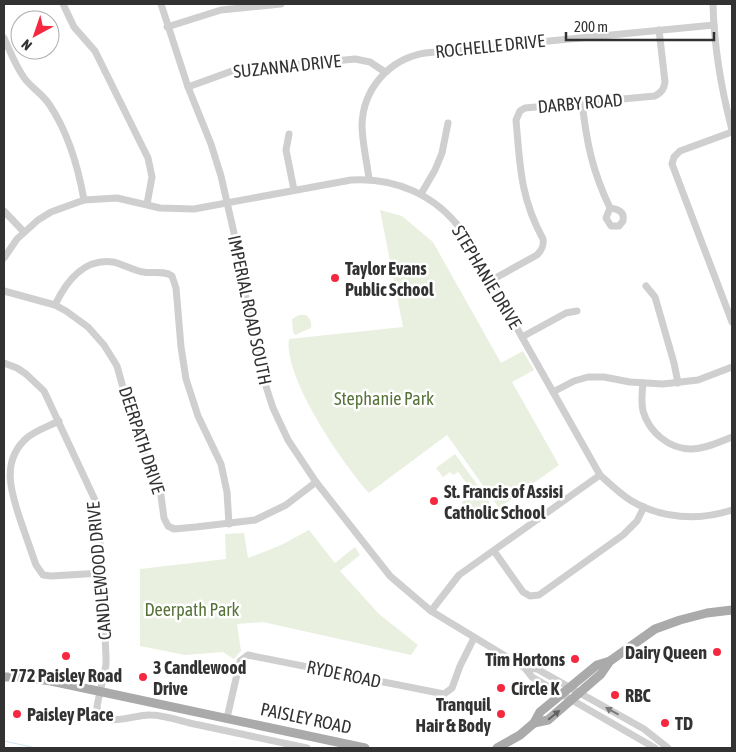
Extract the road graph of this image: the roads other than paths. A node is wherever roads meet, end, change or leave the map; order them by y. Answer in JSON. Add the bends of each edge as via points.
{"nodes":[{"id":1,"x":63,"y":4,"type":"edge"},
{"id":2,"x":161,"y":4,"type":"edge"},
{"id":3,"x":281,"y":4,"type":"edge"},
{"id":4,"x":713,"y":4,"type":"edge"},
{"id":5,"x":229,"y":6,"type":"edge"},
{"id":6,"x":714,"y":24,"type":"junction"},
{"id":7,"x":167,"y":27,"type":"junction"},
{"id":8,"x":659,"y":30,"type":"junction"},
{"id":9,"x":4,"y":38,"type":"edge"},
{"id":10,"x":385,"y":72,"type":"junction"},
{"id":11,"x":188,"y":87,"type":"junction"},
{"id":12,"x":582,"y":103,"type":"junction"},
{"id":13,"x":448,"y":123,"type":"dead end"},
{"id":14,"x":732,"y":131,"type":"edge"},
{"id":15,"x":289,"y":134,"type":"dead end"},
{"id":16,"x":369,"y":179,"type":"junction"},
{"id":17,"x":294,"y":190,"type":"junction"},
{"id":18,"x":422,"y":194,"type":"junction"},
{"id":19,"x":84,"y":200,"type":"junction"},
{"id":20,"x":147,"y":204,"type":"junction"},
{"id":21,"x":227,"y":204,"type":"junction"},
{"id":22,"x":610,"y":208,"type":"dead end"},
{"id":23,"x":4,"y":211,"type":"edge"},
{"id":24,"x":24,"y":232,"type":"junction"},
{"id":25,"x":4,"y":258,"type":"edge"},
{"id":26,"x":490,"y":281,"type":"junction"},
{"id":27,"x":646,"y":286,"type":"dead end"},
{"id":28,"x":4,"y":291,"type":"edge"},
{"id":29,"x":55,"y":305,"type":"junction"},
{"id":30,"x":577,"y":311,"type":"dead end"},
{"id":31,"x":732,"y":322,"type":"edge"},
{"id":32,"x":522,"y":337,"type":"junction"},
{"id":33,"x":4,"y":363,"type":"edge"},
{"id":34,"x":732,"y":367,"type":"edge"},
{"id":35,"x":678,"y":383,"type":"junction"},
{"id":36,"x":643,"y":384,"type":"junction"},
{"id":37,"x":553,"y":392,"type":"junction"},
{"id":38,"x":59,"y":421,"type":"junction"},
{"id":39,"x":732,"y":437,"type":"edge"},
{"id":40,"x":600,"y":475,"type":"junction"},
{"id":41,"x":316,"y":482,"type":"junction"},
{"id":42,"x":644,"y":507,"type":"junction"},
{"id":43,"x":732,"y":510,"type":"edge"},
{"id":44,"x":229,"y":524,"type":"junction"},
{"id":45,"x":494,"y":551,"type":"junction"},
{"id":46,"x":102,"y":573,"type":"junction"},
{"id":47,"x":732,"y":610,"type":"edge"},
{"id":48,"x":431,"y":611,"type":"junction"},
{"id":49,"x":474,"y":638,"type":"junction"},
{"id":50,"x":610,"y":661,"type":"junction"},
{"id":51,"x":525,"y":668,"type":"junction"},
{"id":52,"x":4,"y":677,"type":"edge"},
{"id":53,"x":569,"y":687,"type":"junction"},
{"id":54,"x":100,"y":691,"type":"junction"},
{"id":55,"x":580,"y":693,"type":"junction"},
{"id":56,"x":561,"y":694,"type":"junction"},
{"id":57,"x":572,"y":700,"type":"junction"},
{"id":58,"x":227,"y":718,"type":"junction"},
{"id":59,"x":534,"y":723,"type":"junction"},
{"id":60,"x":307,"y":748,"type":"edge"},
{"id":61,"x":365,"y":748,"type":"edge"},
{"id":62,"x":497,"y":748,"type":"edge"},
{"id":63,"x":655,"y":748,"type":"edge"},
{"id":64,"x":668,"y":748,"type":"edge"}],
"edges":[{"from":1,"to":20,"type":"street","via":[[74,27],[95,52],[148,158],[152,177]]},
{"from":2,"to":7,"type":"street","name":"IMPERIAL ROAD SOUTH"},
{"from":3,"to":5,"type":"street"},
{"from":4,"to":6,"type":"street"},
{"from":5,"to":7,"type":"street"},
{"from":6,"to":8,"type":"street","name":"ROCHELLE DRIVE"},
{"from":6,"to":14,"type":"street","via":[[721,83]]},
{"from":7,"to":11,"type":"street","name":"IMPERIAL ROAD SOUTH"},
{"from":8,"to":10,"type":"street","name":"ROCHELLE DRIVE","via":[[425,53],[404,59]]},
{"from":8,"to":12,"type":"street","name":"DARBY ROAD","via":[[665,82],[661,93]]},
{"from":9,"to":19,"type":"street","via":[[25,79],[52,109],[71,148]]},
{"from":10,"to":11,"type":"street","name":"SUZANNA DRIVE","via":[[370,62],[355,59],[232,71]]},
{"from":10,"to":16,"type":"street","name":"ROCHELLE DRIVE","via":[[369,95],[363,116],[362,134]]},
{"from":11,"to":21,"type":"street","name":"IMPERIAL ROAD SOUTH","via":[[216,161]]},
{"from":12,"to":22,"type":"street","via":[[589,153]]},
{"from":12,"to":26,"type":"street","name":"DARBY ROAD","via":[[525,108],[517,114],[522,186],[544,244],[537,255]]},
{"from":13,"to":18,"type":"street","via":[[442,153]]},
{"from":14,"to":31,"type":"street","via":[[680,152],[672,164]]},
{"from":15,"to":17,"type":"street","via":[[286,150]]},
{"from":16,"to":17,"type":"street","name":"STEPHANIE DRIVE"},
{"from":16,"to":18,"type":"street","name":"STEPHANIE DRIVE","via":[[398,184]]},
{"from":17,"to":21,"type":"street","name":"STEPHANIE DRIVE"},
{"from":18,"to":26,"type":"street","name":"STEPHANIE DRIVE","via":[[457,224]]},
{"from":19,"to":20,"type":"street","name":"STEPHANIE DRIVE","via":[[117,198]]},
{"from":19,"to":24,"type":"street","name":"STEPHANIE DRIVE","via":[[51,212]]},
{"from":20,"to":21,"type":"street","name":"STEPHANIE DRIVE","via":[[185,209]]},
{"from":21,"to":41,"type":"street","name":"IMPERIAL ROAD SOUTH","via":[[262,378],[288,440]]},
{"from":23,"to":24,"type":"street"},
{"from":24,"to":25,"type":"street","name":"STEPHANIE DRIVE"},
{"from":26,"to":32,"type":"street","name":"STEPHANIE DRIVE"},
{"from":27,"to":35,"type":"street","via":[[655,297]]},
{"from":28,"to":29,"type":"street","name":"DEERPATH DRIVE"},
{"from":29,"to":44,"type":"street","name":"DEERPATH DRIVE","via":[[88,327],[114,360],[134,427],[158,481],[166,523],[174,528]]},
{"from":29,"to":44,"type":"street","via":[[73,276],[98,263],[113,262],[140,271],[164,272],[172,276],[186,380],[198,416],[221,464]]},
{"from":30,"to":32,"type":"street","via":[[566,313]]},
{"from":32,"to":37,"type":"street","name":"STEPHANIE DRIVE"},
{"from":33,"to":38,"type":"street","name":"CANDLEWOOD DRIVE","via":[[17,368],[39,385]]},
{"from":34,"to":35,"type":"street","via":[[705,378]]},
{"from":35,"to":36,"type":"street"},
{"from":36,"to":37,"type":"street","via":[[596,376],[574,381]]},
{"from":36,"to":39,"type":"street","via":[[643,410],[651,428],[660,438],[691,450]]},
{"from":37,"to":40,"type":"street","name":"STEPHANIE DRIVE"},
{"from":38,"to":46,"type":"street","name":"CANDLEWOOD DRIVE","via":[[95,500]]},
{"from":38,"to":46,"type":"street","via":[[28,436],[22,443],[9,470],[11,491],[40,572],[50,576]]},
{"from":40,"to":42,"type":"street","name":"STEPHANIE DRIVE","via":[[630,500]]},
{"from":40,"to":45,"type":"street"},
{"from":41,"to":44,"type":"street","name":"DEERPATH DRIVE","via":[[269,514],[256,520]]},
{"from":41,"to":48,"type":"street","name":"IMPERIAL ROAD SOUTH","via":[[383,568]]},
{"from":42,"to":43,"type":"street","name":"STEPHANIE DRIVE","via":[[686,517]]},
{"from":42,"to":45,"type":"street","via":[[623,535],[539,595],[530,596],[523,592]]},
{"from":45,"to":48,"type":"street","via":[[460,576]]},
{"from":46,"to":54,"type":"street","name":"CANDLEWOOD DRIVE","via":[[106,665]]},
{"from":47,"to":50,"type":"main road","via":[[707,612],[655,629]]},
{"from":48,"to":49,"type":"street","name":"IMPERIAL ROAD SOUTH"},
{"from":49,"to":51,"type":"street","name":"IMPERIAL ROAD SOUTH"},
{"from":49,"to":58,"type":"street","name":"RYDE ROAD","via":[[452,688],[444,694],[248,654],[240,661]]},
{"from":50,"to":53,"type":"main road","via":[[597,665]]},
{"from":50,"to":55,"type":"main road"},
{"from":51,"to":53,"type":"street","name":"IMPERIAL ROAD SOUTH","via":[[536,669]]},
{"from":51,"to":56,"type":"street","name":"IMPERIAL ROAD SOUTH","via":[[532,677]]},
{"from":52,"to":54,"type":"main road","name":"PAISLEY ROAD","via":[[38,678]]},
{"from":53,"to":55,"type":"street","name":"IMPERIAL ROAD SOUTH"},
{"from":53,"to":56,"type":"main road"},
{"from":54,"to":58,"type":"main road","name":"PAISLEY ROAD"},
{"from":54,"to":60,"type":"street","name":"CANDLEWOOD DRIVE","via":[[98,711],[108,719],[151,715]]},
{"from":55,"to":57,"type":"main road"},
{"from":64,"to":55,"type":"street","name":"IMPERIAL ROAD SOUTH","one_way":true,"via":[[644,729]]},
{"from":56,"to":57,"type":"street","name":"IMPERIAL ROAD SOUTH"},
{"from":56,"to":59,"type":"main road","via":[[540,712]]},
{"from":59,"to":57,"type":"main road","one_way":true,"via":[[548,720]]},
{"from":57,"to":63,"type":"street","name":"IMPERIAL ROAD SOUTH"},
{"from":58,"to":61,"type":"main road","name":"PAISLEY ROAD"},
{"from":59,"to":62,"type":"main road"}]}
